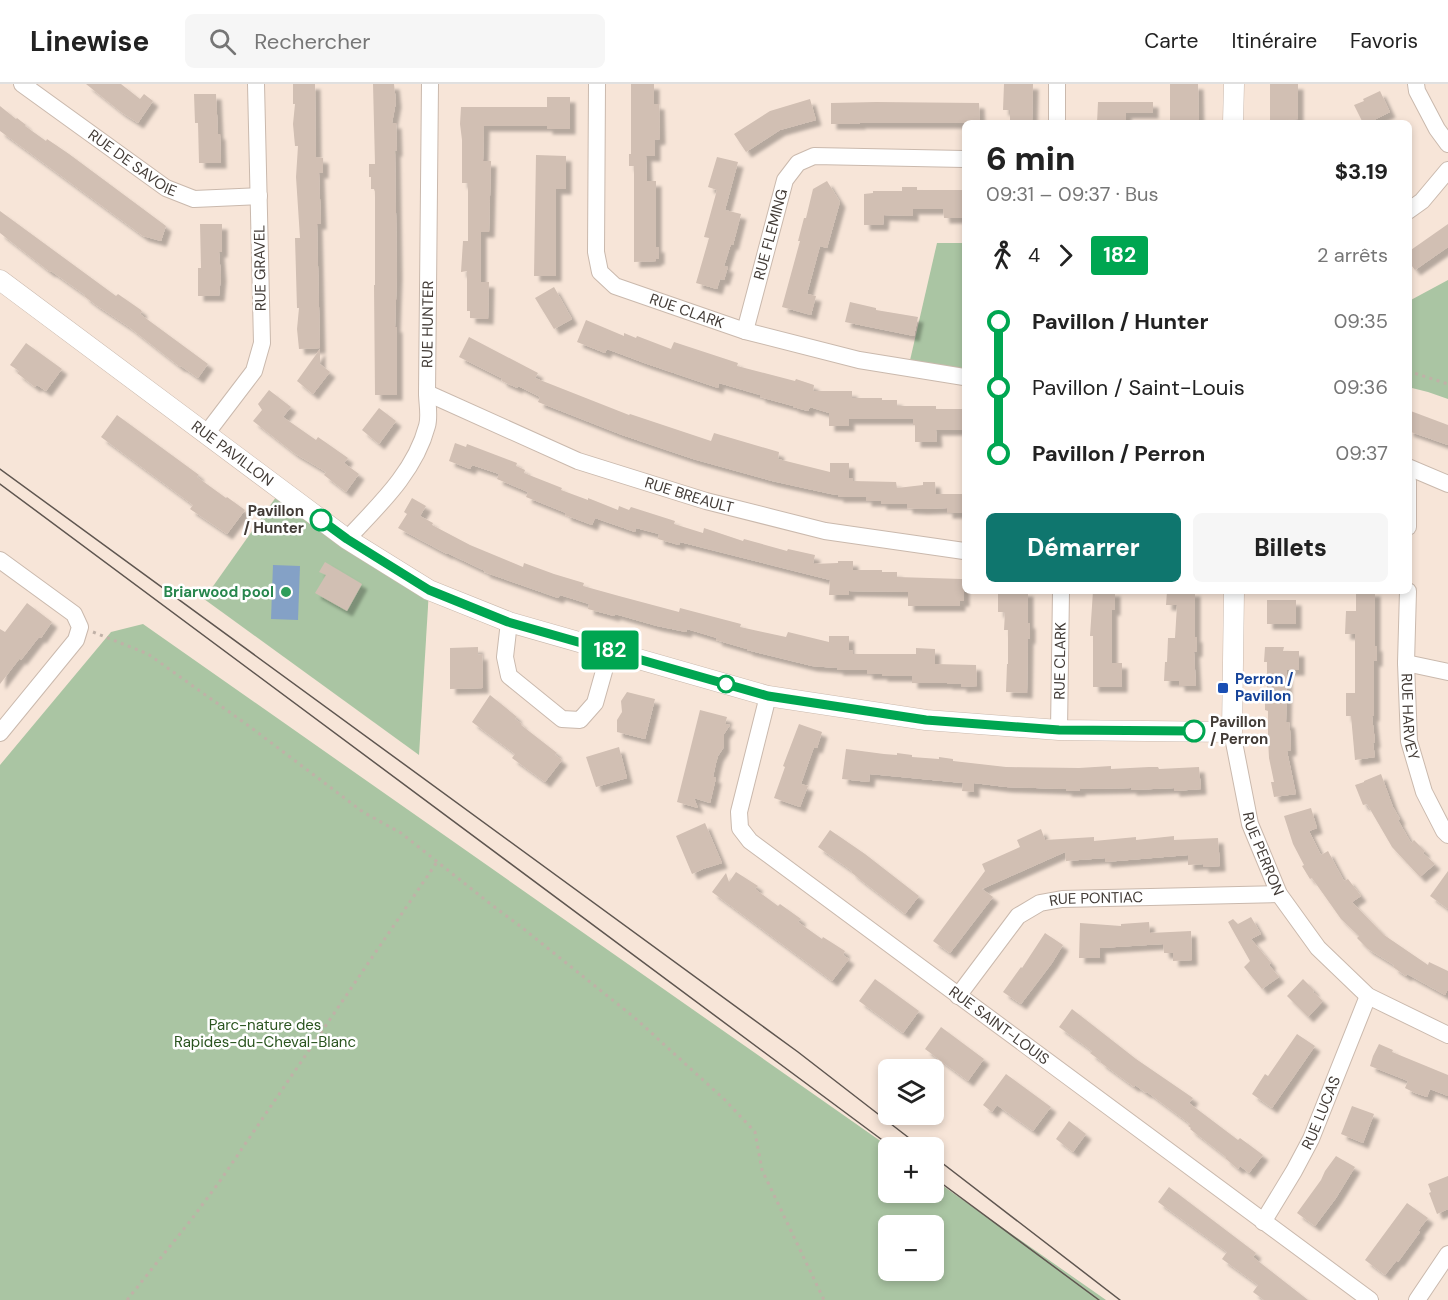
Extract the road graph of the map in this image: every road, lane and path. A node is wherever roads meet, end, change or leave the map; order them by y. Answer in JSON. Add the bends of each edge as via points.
{"nodes":[{"id":1,"x":22,"y":84,"type":"edge"},
{"id":2,"x":256,"y":84,"type":"edge"},
{"id":3,"x":430,"y":84,"type":"edge"},
{"id":4,"x":597,"y":84,"type":"edge"},
{"id":5,"x":1058,"y":84,"type":"edge"},
{"id":6,"x":1234,"y":84,"type":"edge"},
{"id":7,"x":1416,"y":84,"type":"edge"},
{"id":8,"x":1057,"y":120,"type":"edge"},
{"id":9,"x":1233,"y":120,"type":"edge"},
{"id":10,"x":1448,"y":144,"type":"edge"},
{"id":11,"x":962,"y":159,"type":"edge"},
{"id":12,"x":1448,"y":170,"type":"edge"},
{"id":13,"x":259,"y":196,"type":"junction"},
{"id":14,"x":1412,"y":208,"type":"edge"},
{"id":15,"x":0,"y":280,"type":"edge"},
{"id":16,"x":745,"y":331,"type":"junction"},
{"id":17,"x":1412,"y":372,"type":"edge"},
{"id":18,"x":962,"y":377,"type":"edge"},
{"id":19,"x":1448,"y":384,"type":"edge"},
{"id":20,"x":427,"y":393,"type":"junction"},
{"id":21,"x":206,"y":434,"type":"junction"},
{"id":22,"x":1412,"y":469,"type":"edge"},
{"id":23,"x":1448,"y":484,"type":"edge"},
{"id":24,"x":347,"y":539,"type":"junction"},
{"id":25,"x":962,"y":550,"type":"edge"},
{"id":26,"x":0,"y":560,"type":"edge"},
{"id":27,"x":1061,"y":594,"type":"edge"},
{"id":28,"x":1234,"y":594,"type":"edge"},
{"id":29,"x":1408,"y":594,"type":"edge"},
{"id":30,"x":508,"y":622,"type":"junction"},
{"id":31,"x":80,"y":627,"type":"junction"},
{"id":32,"x":610,"y":650,"type":"junction"},
{"id":33,"x":1406,"y":663,"type":"junction"},
{"id":34,"x":1448,"y":672,"type":"edge"},
{"id":35,"x":768,"y":696,"type":"junction"},
{"id":36,"x":1059,"y":730,"type":"junction"},
{"id":37,"x":1232,"y":732,"type":"junction"},
{"id":38,"x":0,"y":733,"type":"edge"},
{"id":39,"x":1448,"y":836,"type":"edge"},
{"id":40,"x":437,"y":862,"type":"junction"},
{"id":41,"x":1279,"y":894,"type":"junction"},
{"id":42,"x":958,"y":996,"type":"junction"},
{"id":43,"x":1368,"y":996,"type":"junction"},
{"id":44,"x":1448,"y":1035,"type":"edge"},
{"id":45,"x":1263,"y":1222,"type":"junction"},
{"id":46,"x":1448,"y":1254,"type":"edge"},
{"id":47,"x":127,"y":1300,"type":"edge"},
{"id":48,"x":824,"y":1300,"type":"edge"},
{"id":49,"x":1370,"y":1300,"type":"edge"},
{"id":50,"x":1417,"y":1300,"type":"edge"}],
"edges":[{"from":1,"to":13,"type":"street","name":"RUE DE SAVOIE","via":[[166,188],[194,199]]},
{"from":2,"to":13,"type":"street","name":"RUE GRAVEL"},
{"from":3,"to":20,"type":"street","name":"RUE HUNTER"},
{"from":4,"to":16,"type":"street","name":"RUE CLARK","via":[[596,252],[600,272],[615,286]]},
{"from":5,"to":8,"type":"street"},
{"from":6,"to":9,"type":"street"},
{"from":7,"to":10,"type":"street"},
{"from":11,"to":16,"type":"street","name":"RUE FLEMING","via":[[814,156],[798,163],[785,180]]},
{"from":12,"to":14,"type":"street"},
{"from":13,"to":21,"type":"street","name":"RUE GRAVEL","via":[[262,343],[254,371]]},
{"from":15,"to":21,"type":"street","name":"RUE PAVILLON"},
{"from":16,"to":18,"type":"street","name":"RUE CLARK","via":[[859,360]]},
{"from":17,"to":19,"type":"path"},
{"from":20,"to":24,"type":"street","name":"RUE HUNTER","via":[[428,424],[417,453],[396,487]]},
{"from":20,"to":25,"type":"street","name":"RUE BREAULT","via":[[578,461],[706,501],[825,531]]},
{"from":21,"to":24,"type":"street","name":"RUE PAVILLON"},
{"from":22,"to":23,"type":"street"},
{"from":24,"to":30,"type":"street","name":"RUE PAVILLON","via":[[429,590]]},
{"from":26,"to":31,"type":"street","via":[[74,614]]},
{"from":27,"to":36,"type":"street","name":"RUE CLARK"},
{"from":28,"to":37,"type":"street","name":"RUE PERRON"},
{"from":29,"to":33,"type":"street","name":"RUE HARVEY"},
{"from":30,"to":32,"type":"street","name":"RUE PAVILLON"},
{"from":30,"to":32,"type":"street","via":[[505,657],[509,676],[562,719],[580,720],[595,703]]},
{"from":31,"to":38,"type":"street","via":[[76,640]]},
{"from":31,"to":40,"type":"path","via":[[148,654]]},
{"from":32,"to":35,"type":"street","name":"RUE PAVILLON"},
{"from":33,"to":34,"type":"street"},
{"from":33,"to":39,"type":"street","name":"RUE HARVEY","via":[[1409,741],[1424,792]]},
{"from":35,"to":36,"type":"street","name":"RUE PAVILLON","via":[[926,720]]},
{"from":35,"to":42,"type":"street","name":"RUE SAINT-LOUIS","via":[[739,812],[740,828],[750,841]]},
{"from":36,"to":37,"type":"street","name":"RUE PAVILLON"},
{"from":37,"to":41,"type":"street","name":"RUE PERRON","via":[[1250,824]]},
{"from":40,"to":47,"type":"path","via":[[220,1181]]},
{"from":40,"to":48,"type":"path","via":[[634,1018],[755,1132],[762,1170]]},
{"from":41,"to":42,"type":"street","name":"RUE PONTIAC","via":[[1062,899],[1040,903],[1018,916]]},
{"from":41,"to":43,"type":"street","name":"RUE PERRON","via":[[1318,948]]},
{"from":42,"to":45,"type":"street","name":"RUE SAINT-LOUIS"},
{"from":43,"to":44,"type":"street","name":"RUE PERRON"},
{"from":43,"to":45,"type":"street","name":"RUE LUCAS","via":[[1311,1139]]},
{"from":45,"to":49,"type":"street","name":"RUE SAINT-LOUIS"},
{"from":46,"to":50,"type":"street"}]}
